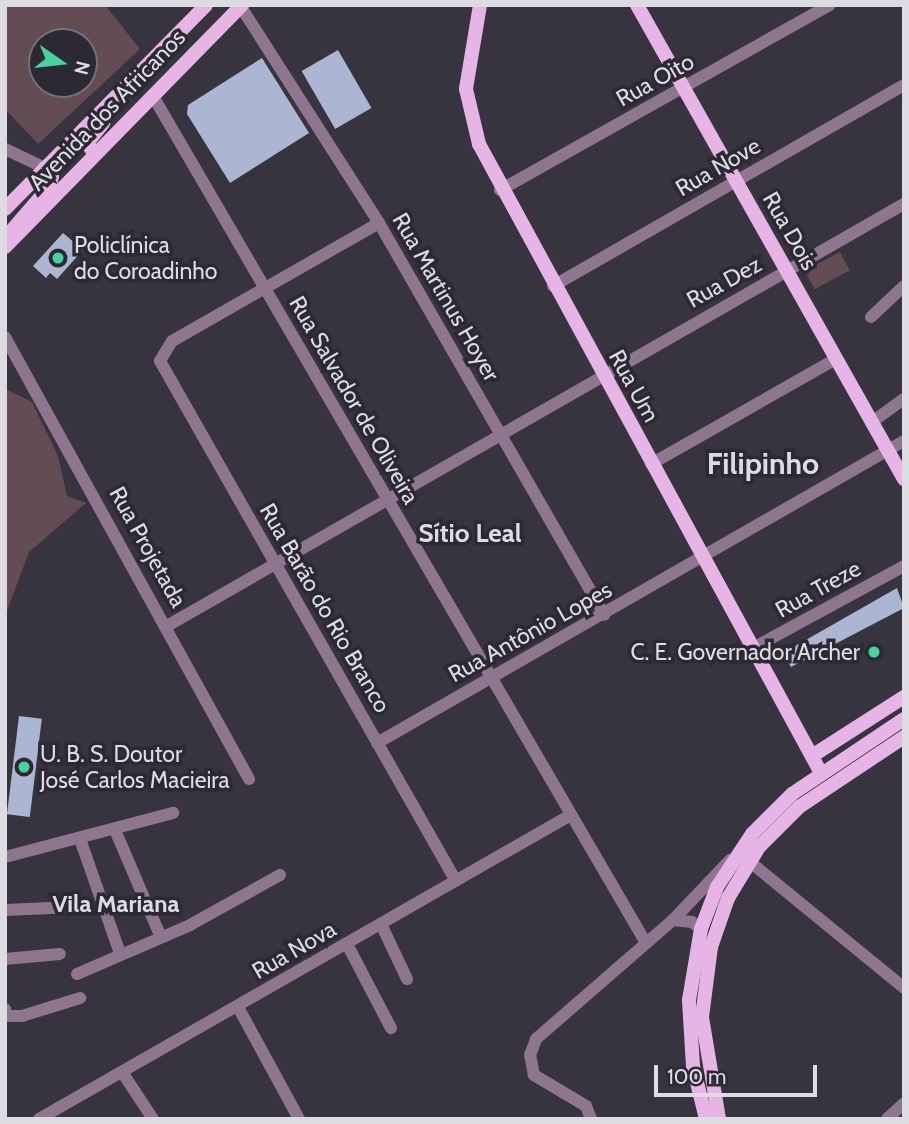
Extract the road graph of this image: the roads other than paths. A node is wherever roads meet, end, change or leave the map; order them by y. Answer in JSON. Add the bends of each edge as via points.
{"nodes":[{"id":1,"x":206,"y":5,"type":"edge"},
{"id":2,"x":480,"y":5,"type":"edge"},
{"id":3,"x":637,"y":5,"type":"edge"},
{"id":4,"x":830,"y":5,"type":"edge"},
{"id":5,"x":241,"y":6,"type":"edge"},
{"id":6,"x":904,"y":85,"type":"edge"},
{"id":7,"x":683,"y":89,"type":"junction"},
{"id":8,"x":117,"y":95,"type":"junction"},
{"id":9,"x":153,"y":96,"type":"junction"},
{"id":10,"x":5,"y":149,"type":"edge"},
{"id":11,"x":95,"y":154,"type":"junction"},
{"id":12,"x":45,"y":168,"type":"junction"},
{"id":13,"x":735,"y":181,"type":"junction"},
{"id":14,"x":500,"y":190,"type":"junction"},
{"id":15,"x":904,"y":204,"type":"edge"},
{"id":16,"x":5,"y":209,"type":"edge"},
{"id":17,"x":379,"y":223,"type":"junction"},
{"id":18,"x":5,"y":238,"type":"edge"},
{"id":19,"x":5,"y":247,"type":"edge"},
{"id":20,"x":786,"y":271,"type":"junction"},
{"id":21,"x":553,"y":286,"type":"junction"},
{"id":22,"x":904,"y":286,"type":"edge"},
{"id":23,"x":266,"y":288,"type":"junction"},
{"id":24,"x":871,"y":317,"type":"dead end"},
{"id":25,"x":5,"y":337,"type":"edge"},
{"id":26,"x":836,"y":359,"type":"junction"},
{"id":27,"x":602,"y":375,"type":"junction"},
{"id":28,"x":904,"y":399,"type":"edge"},
{"id":29,"x":872,"y":422,"type":"junction"},
{"id":30,"x":500,"y":435,"type":"junction"},
{"id":31,"x":904,"y":441,"type":"edge"},
{"id":32,"x":889,"y":452,"type":"junction"},
{"id":33,"x":651,"y":464,"type":"junction"},
{"id":34,"x":904,"y":479,"type":"edge"},
{"id":35,"x":387,"y":499,"type":"junction"},
{"id":36,"x":703,"y":559,"type":"junction"},
{"id":37,"x":275,"y":564,"type":"junction"},
{"id":38,"x":904,"y":566,"type":"edge"},
{"id":39,"x":604,"y":615,"type":"junction"},
{"id":40,"x":167,"y":626,"type":"junction"},
{"id":41,"x":753,"y":649,"type":"junction"},
{"id":42,"x":489,"y":679,"type":"junction"},
{"id":43,"x":904,"y":697,"type":"edge"},
{"id":44,"x":904,"y":719,"type":"edge"},
{"id":45,"x":904,"y":737,"type":"edge"},
{"id":46,"x":377,"y":743,"type":"junction"},
{"id":47,"x":812,"y":756,"type":"junction"},
{"id":48,"x":821,"y":773,"type":"junction"},
{"id":49,"x":249,"y":779,"type":"dead end"},
{"id":50,"x":173,"y":813,"type":"dead end"},
{"id":51,"x":569,"y":816,"type":"junction"},
{"id":52,"x":115,"y":830,"type":"junction"},
{"id":53,"x":80,"y":839,"type":"junction"},
{"id":54,"x":744,"y":855,"type":"junction"},
{"id":55,"x":5,"y":858,"type":"edge"},
{"id":56,"x":280,"y":875,"type":"dead end"},
{"id":57,"x":456,"y":881,"type":"junction"},
{"id":58,"x":73,"y":908,"type":"dead end"},
{"id":59,"x":5,"y":910,"type":"edge"},
{"id":60,"x":673,"y":920,"type":"junction"},
{"id":61,"x":382,"y":924,"type":"junction"},
{"id":62,"x":701,"y":929,"type":"junction"},
{"id":63,"x":160,"y":935,"type":"junction"},
{"id":64,"x":646,"y":943,"type":"junction"},
{"id":65,"x":347,"y":944,"type":"junction"},
{"id":66,"x":120,"y":953,"type":"junction"},
{"id":67,"x":61,"y":954,"type":"dead end"},
{"id":68,"x":5,"y":959,"type":"edge"},
{"id":69,"x":77,"y":974,"type":"dead end"},
{"id":70,"x":407,"y":979,"type":"dead end"},
{"id":71,"x":904,"y":988,"type":"edge"},
{"id":72,"x":80,"y":998,"type":"dead end"},
{"id":73,"x":238,"y":1007,"type":"junction"},
{"id":74,"x":6,"y":1011,"type":"edge"},
{"id":75,"x":391,"y":1028,"type":"dead end"},
{"id":76,"x":124,"y":1075,"type":"junction"},
{"id":77,"x":904,"y":1103,"type":"edge"},
{"id":78,"x":148,"y":1116,"type":"edge"},
{"id":79,"x":39,"y":1119,"type":"edge"},
{"id":80,"x":299,"y":1119,"type":"edge"},
{"id":81,"x":591,"y":1119,"type":"edge"},
{"id":82,"x":706,"y":1119,"type":"edge"},
{"id":83,"x":719,"y":1119,"type":"edge"},
{"id":84,"x":887,"y":1119,"type":"edge"}],
"edges":[{"from":1,"to":8,"type":"main road","name":"Avenida dos Africanos"},
{"from":2,"to":14,"type":"main road","name":"Rua Um","via":[[467,98]]},
{"from":3,"to":7,"type":"main road","name":"Rua Dois"},
{"from":4,"to":7,"type":"street","name":"Rua Oito"},
{"from":5,"to":9,"type":"main road","name":"Avenida dos Africanos"},
{"from":5,"to":17,"type":"street","name":"Rua Martinus Hoyer"},
{"from":6,"to":13,"type":"street","name":"Rua Nove"},
{"from":7,"to":13,"type":"main road","name":"Rua Dois"},
{"from":7,"to":14,"type":"street","name":"Rua Oito"},
{"from":8,"to":11,"type":"main road","via":[[88,139],[87,148]]},
{"from":8,"to":12,"type":"main road","name":"Avenida dos Africanos"},
{"from":9,"to":11,"type":"main road","name":"Avenida dos Africanos"},
{"from":9,"to":23,"type":"street","name":"Rua Salvador de Oliveira"},
{"from":10,"to":12,"type":"street"},
{"from":11,"to":19,"type":"main road","name":"Avenida dos Africanos"},
{"from":12,"to":16,"type":"main road","name":"Avenida dos Africanos"},
{"from":12,"to":18,"type":"main road","via":[[51,176],[50,186]]},
{"from":13,"to":20,"type":"main road","name":"Rua Dois"},
{"from":13,"to":21,"type":"street","name":"Rua Nove"},
{"from":14,"to":21,"type":"main road","name":"Rua Um"},
{"from":15,"to":20,"type":"street","name":"Rua Dez"},
{"from":17,"to":23,"type":"street"},
{"from":17,"to":30,"type":"street","name":"Rua Martinus Hoyer"},
{"from":20,"to":26,"type":"main road","name":"Rua Dois"},
{"from":20,"to":27,"type":"street","name":"Rua Dez"},
{"from":21,"to":27,"type":"main road","name":"Rua Um"},
{"from":22,"to":24,"type":"street"},
{"from":23,"to":35,"type":"street","name":"Rua Salvador de Oliveira"},
{"from":23,"to":37,"type":"street","name":"Rua Barão do Rio Branco","via":[[172,341],[161,354],[163,368]]},
{"from":25,"to":40,"type":"street","name":"Rua Projetada"},
{"from":26,"to":29,"type":"main road","name":"Rua Dois"},
{"from":26,"to":33,"type":"street"},
{"from":27,"to":30,"type":"street","name":"Rua Dez"},
{"from":27,"to":33,"type":"main road","name":"Rua Um"},
{"from":28,"to":29,"type":"street"},
{"from":29,"to":32,"type":"main road","name":"Rua Dois"},
{"from":30,"to":35,"type":"street","name":"Rua Dez"},
{"from":30,"to":39,"type":"street","name":"Rua Martinus Hoyer"},
{"from":31,"to":32,"type":"street","name":"Rua Antônio Lopes"},
{"from":32,"to":34,"type":"main road","name":"Rua Dois"},
{"from":32,"to":36,"type":"street","name":"Rua Antônio Lopes"},
{"from":33,"to":36,"type":"main road","name":"Rua Um"},
{"from":35,"to":37,"type":"street","name":"Rua Dez"},
{"from":35,"to":42,"type":"street","name":"Rua Salvador de Oliveira"},
{"from":36,"to":39,"type":"street","name":"Rua Antônio Lopes"},
{"from":36,"to":41,"type":"main road","name":"Rua Um"},
{"from":37,"to":40,"type":"street","name":"Rua Dez"},
{"from":37,"to":46,"type":"street","name":"Rua Barão do Rio Branco"},
{"from":38,"to":41,"type":"street","name":"Rua Treze"},
{"from":39,"to":42,"type":"street","name":"Rua Antônio Lopes"},
{"from":40,"to":49,"type":"street","name":"Rua Projetada"},
{"from":41,"to":47,"type":"main road","name":"Rua Um"},
{"from":42,"to":46,"type":"street","name":"Rua Antônio Lopes"},
{"from":42,"to":51,"type":"street","name":"Rua Salvador de Oliveira"},
{"from":43,"to":47,"type":"main road"},
{"from":44,"to":48,"type":"main road"},
{"from":45,"to":54,"type":"main road","via":[[799,807]]},
{"from":46,"to":57,"type":"street","name":"Rua Barão do Rio Branco"},
{"from":47,"to":48,"type":"main road","name":"Rua Um"},
{"from":48,"to":54,"type":"main road","via":[[766,818]]},
{"from":50,"to":52,"type":"street"},
{"from":51,"to":57,"type":"street","name":"Rua Nova"},
{"from":51,"to":64,"type":"street","name":"Rua Salvador de Oliveira"},
{"from":52,"to":53,"type":"street"},
{"from":52,"to":63,"type":"street"},
{"from":53,"to":55,"type":"street"},
{"from":53,"to":66,"type":"street"},
{"from":54,"to":60,"type":"street"},
{"from":54,"to":62,"type":"main road"},
{"from":54,"to":71,"type":"street"},
{"from":54,"to":83,"type":"main road","via":[[719,922],[703,995],[705,1058]]},
{"from":56,"to":63,"type":"street","via":[[190,925]]},
{"from":57,"to":61,"type":"street","name":"Rua Nova"},
{"from":58,"to":59,"type":"street"},
{"from":60,"to":62,"type":"street","via":[[692,922]]},
{"from":60,"to":64,"type":"street"},
{"from":61,"to":65,"type":"street","name":"Rua Nova"},
{"from":61,"to":70,"type":"street"},
{"from":62,"to":82,"type":"main road","via":[[689,1024]]},
{"from":63,"to":66,"type":"street"},
{"from":64,"to":81,"type":"street","via":[[551,1022],[530,1055],[534,1075],[586,1106]]},
{"from":65,"to":73,"type":"street","name":"Rua Nova"},
{"from":65,"to":75,"type":"street"},
{"from":66,"to":69,"type":"street"},
{"from":67,"to":68,"type":"street"},
{"from":72,"to":74,"type":"street","via":[[22,1016]]},
{"from":73,"to":76,"type":"street","name":"Rua Nova"},
{"from":73,"to":80,"type":"street"},
{"from":76,"to":78,"type":"street"},
{"from":76,"to":79,"type":"street","name":"Rua Nova"},
{"from":77,"to":84,"type":"street"}]}
